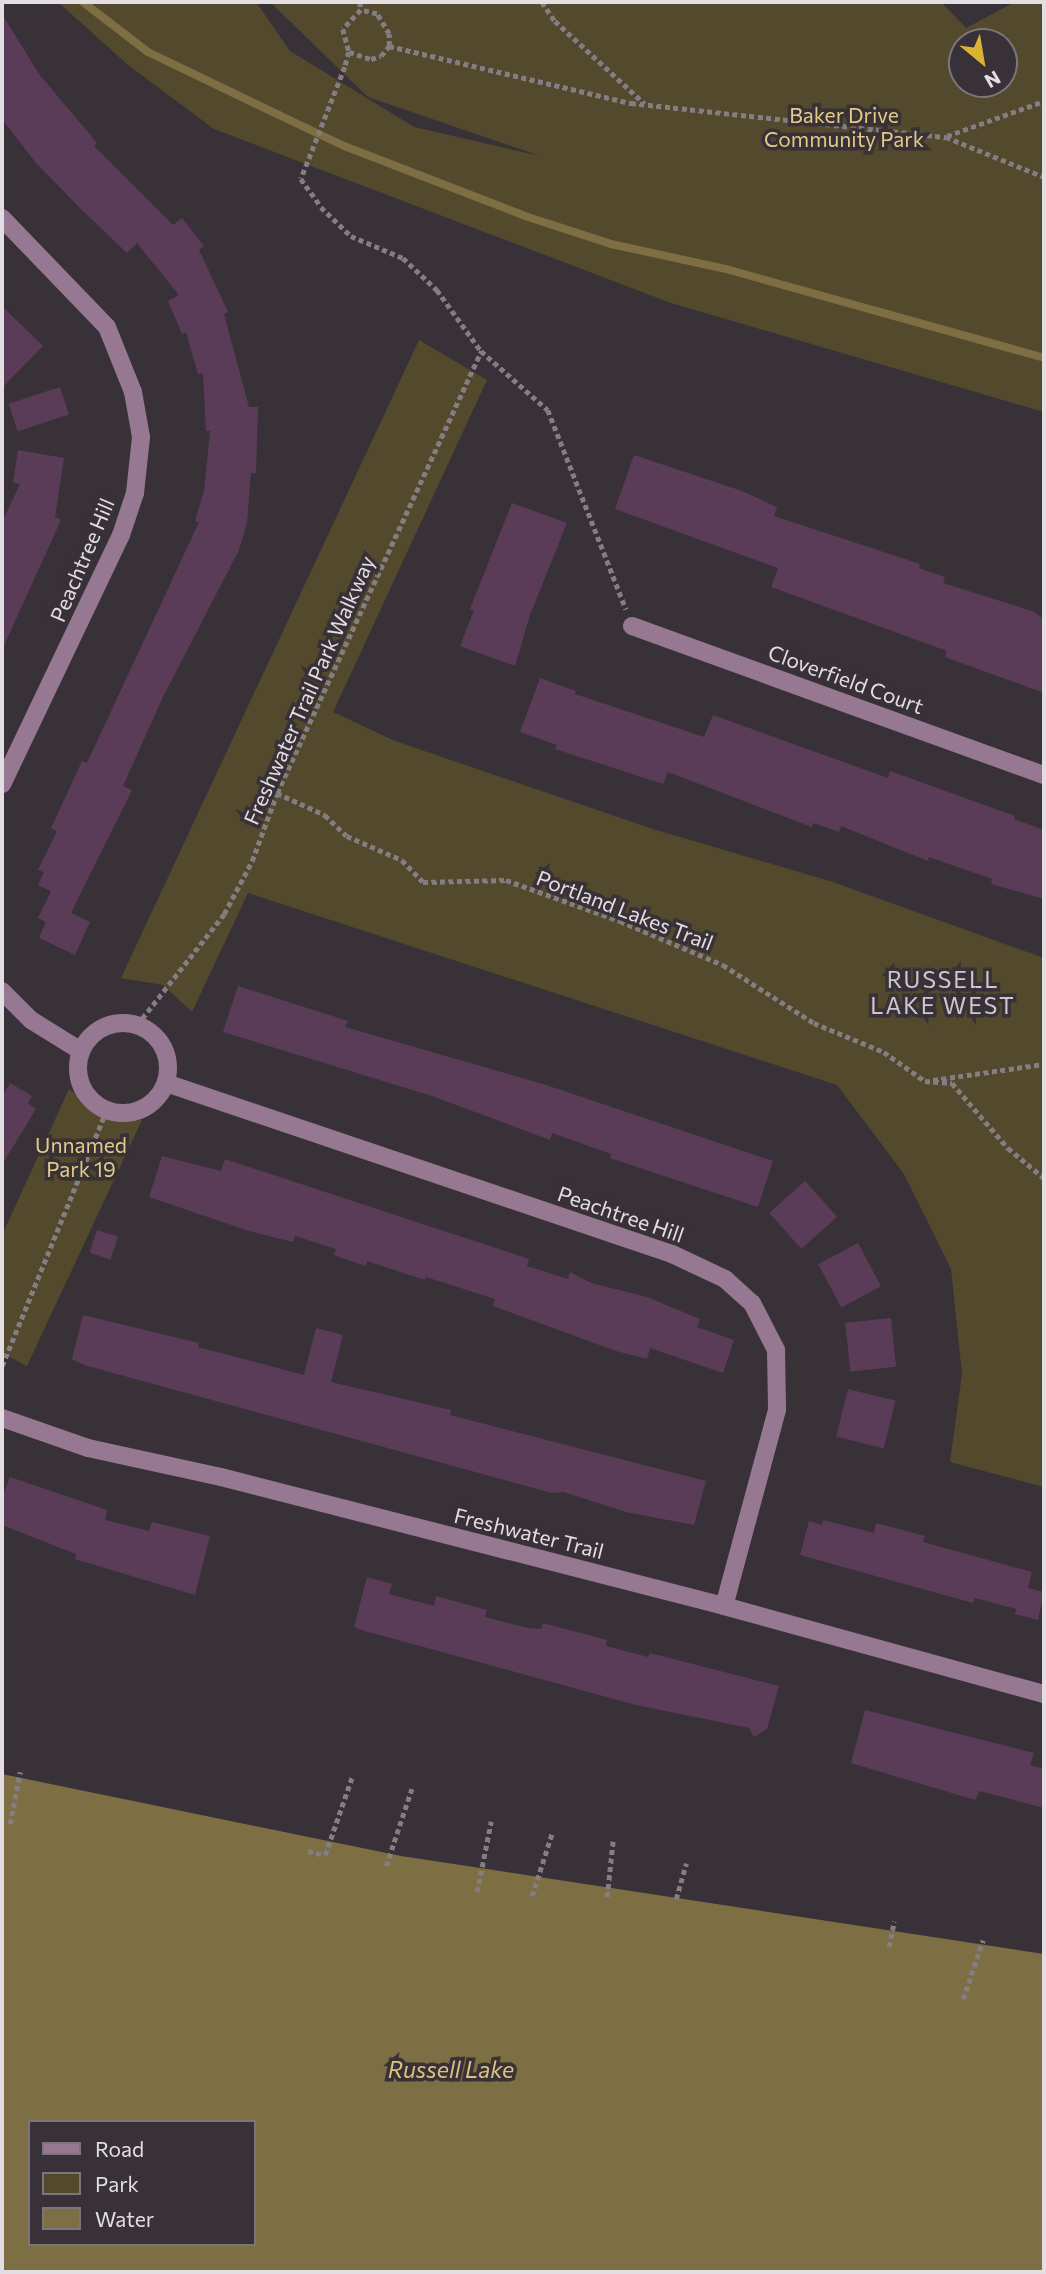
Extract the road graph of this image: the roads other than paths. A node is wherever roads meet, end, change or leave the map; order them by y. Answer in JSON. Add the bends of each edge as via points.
{"nodes":[{"id":1,"x":2,"y":218,"type":"edge"},
{"id":2,"x":632,"y":626,"type":"road end"},
{"id":3,"x":1044,"y":775,"type":"edge"},
{"id":4,"x":2,"y":784,"type":"edge"},
{"id":5,"x":2,"y":991,"type":"edge"},
{"id":6,"x":81,"y":1051,"type":"junction"},
{"id":7,"x":166,"y":1083,"type":"junction"},
{"id":8,"x":2,"y":1418,"type":"edge"},
{"id":9,"x":724,"y":1606,"type":"junction"},
{"id":10,"x":1044,"y":1695,"type":"edge"}],
"edges":[{"from":1,"to":4,"type":"street","name":"Peachtree Hill","via":[[107,327],[134,392],[141,437],[135,493],[121,535]]},
{"from":2,"to":3,"type":"street","name":"Cloverfield Court"},
{"from":5,"to":6,"type":"street","via":[[31,1020]]},
{"from":6,"to":7,"type":"street","via":[[102,1028],[116,1023],[137,1025],[159,1039],[166,1053]]},
{"from":6,"to":7,"type":"street","via":[[79,1072],[85,1092],[107,1109],[121,1113],[142,1108],[159,1096]]},
{"from":7,"to":9,"type":"street","name":"Peachtree Hill","via":[[672,1254],[725,1279],[752,1303],[776,1350],[777,1410]]},
{"from":8,"to":9,"type":"street","name":"Freshwater Trail","via":[[88,1448],[221,1477]]},
{"from":9,"to":10,"type":"street","name":"Freshwater Trail"}]}
